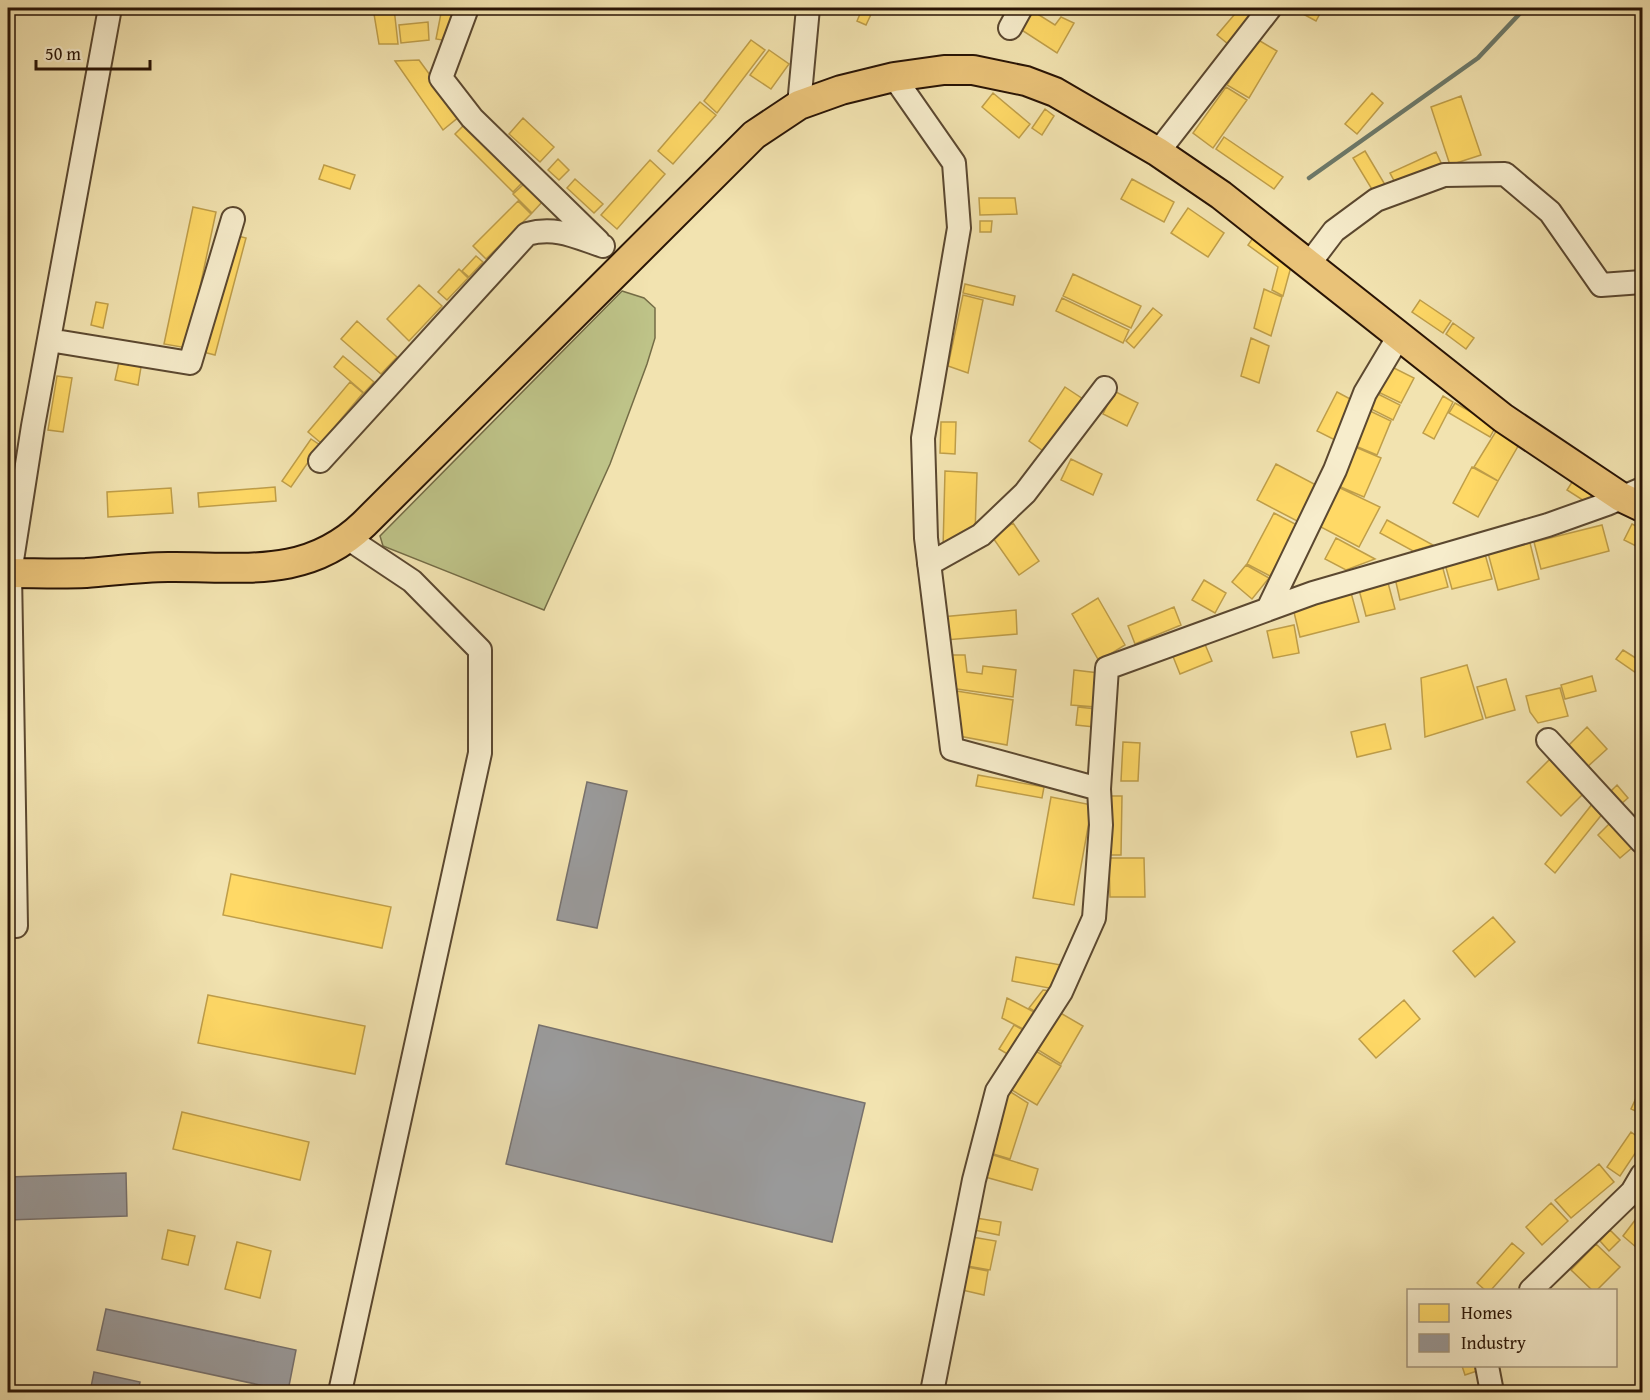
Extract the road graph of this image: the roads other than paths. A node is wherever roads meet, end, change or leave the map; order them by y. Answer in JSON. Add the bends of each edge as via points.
{"nodes":[{"id":1,"x":110,"y":8,"type":"edge"},
{"id":2,"x":467,"y":8,"type":"edge"},
{"id":3,"x":808,"y":8,"type":"edge"},
{"id":4,"x":1021,"y":8,"type":"edge"},
{"id":5,"x":1270,"y":8,"type":"edge"},
{"id":6,"x":1010,"y":28,"type":"dead end"},
{"id":7,"x":894,"y":77,"type":"junction"},
{"id":8,"x":799,"y":105,"type":"junction"},
{"id":9,"x":1158,"y":152,"type":"junction"},
{"id":10,"x":233,"y":219,"type":"dead end"},
{"id":11,"x":603,"y":246,"type":"junction"},
{"id":12,"x":632,"y":258,"type":"junction"},
{"id":13,"x":1309,"y":264,"type":"junction"},
{"id":14,"x":1642,"y":282,"type":"edge"},
{"id":15,"x":1399,"y":336,"type":"junction"},
{"id":16,"x":49,"y":340,"type":"junction"},
{"id":17,"x":1105,"y":388,"type":"dead end"},
{"id":18,"x":320,"y":461,"type":"dead end"},
{"id":19,"x":1636,"y":498,"type":"edge"},
{"id":20,"x":349,"y":539,"type":"junction"},
{"id":21,"x":929,"y":564,"type":"junction"},
{"id":22,"x":9,"y":573,"type":"edge"},
{"id":23,"x":1268,"y":609,"type":"junction"},
{"id":24,"x":1548,"y":740,"type":"dead end"},
{"id":25,"x":1100,"y":789,"type":"junction"},
{"id":26,"x":1642,"y":842,"type":"edge"},
{"id":27,"x":16,"y":926,"type":"dead end"},
{"id":28,"x":1642,"y":1175,"type":"edge"},
{"id":29,"x":1532,"y":1289,"type":"edge"},
{"id":30,"x":1487,"y":1367,"type":"edge"},
{"id":31,"x":340,"y":1392,"type":"edge"},
{"id":32,"x":932,"y":1392,"type":"edge"},
{"id":33,"x":1492,"y":1392,"type":"edge"}],
"edges":[{"from":1,"to":16,"type":"street"},
{"from":2,"to":11,"type":"street","via":[[441,78],[472,118]]},
{"from":3,"to":8,"type":"street"},
{"from":4,"to":6,"type":"street"},
{"from":5,"to":9,"type":"street"},
{"from":7,"to":8,"type":"main road"},
{"from":7,"to":9,"type":"main road","via":[[973,70],[1026,81],[1055,93]]},
{"from":7,"to":21,"type":"street","via":[[954,164],[959,228],[923,438]]},
{"from":8,"to":12,"type":"main road","via":[[754,135]]},
{"from":9,"to":13,"type":"main road"},
{"from":10,"to":16,"type":"street","via":[[190,363]]},
{"from":11,"to":12,"type":"street"},
{"from":11,"to":18,"type":"street","via":[[559,232],[527,234]]},
{"from":12,"to":20,"type":"main road"},
{"from":13,"to":14,"type":"street","via":[[1334,231],[1376,200],[1444,175],[1505,174],[1550,212],[1601,285]]},
{"from":13,"to":15,"type":"main road"},
{"from":15,"to":19,"type":"main road","via":[[1503,418]]},
{"from":15,"to":23,"type":"street","via":[[1365,393],[1335,470]]},
{"from":16,"to":22,"type":"street"},
{"from":17,"to":21,"type":"street","via":[[1025,494],[981,535]]},
{"from":19,"to":23,"type":"street"},
{"from":20,"to":22,"type":"main road","via":[[324,554],[290,564],[247,569],[167,567]]},
{"from":20,"to":31,"type":"street","via":[[412,581],[480,650],[480,753]]},
{"from":21,"to":25,"type":"street","via":[[952,749]]},
{"from":22,"to":27,"type":"street"},
{"from":23,"to":25,"type":"street","via":[[1107,668]]},
{"from":24,"to":26,"type":"street"},
{"from":25,"to":32,"type":"street","via":[[1094,918],[1060,992],[997,1091],[974,1180]]},
{"from":28,"to":29,"type":"street","via":[[1632,1192]]},
{"from":30,"to":33,"type":"street"}]}
